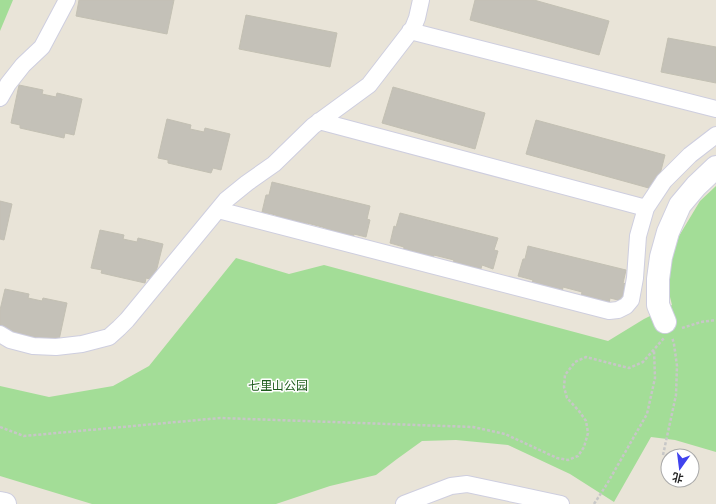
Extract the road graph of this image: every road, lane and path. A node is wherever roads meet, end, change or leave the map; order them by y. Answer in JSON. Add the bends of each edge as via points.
{"nodes":[{"id":1,"x":67,"y":0,"type":"edge"},
{"id":2,"x":421,"y":0,"type":"edge"},
{"id":3,"x":410,"y":31,"type":"junction"},
{"id":4,"x":0,"y":98,"type":"edge"},
{"id":5,"x":716,"y":109,"type":"edge"},
{"id":6,"x":319,"y":122,"type":"junction"},
{"id":7,"x":716,"y":135,"type":"edge"},
{"id":8,"x":716,"y":167,"type":"edge"},
{"id":9,"x":646,"y":208,"type":"junction"},
{"id":10,"x":218,"y":210,"type":"junction"},
{"id":11,"x":716,"y":320,"type":"edge"},
{"id":12,"x":667,"y":327,"type":"junction"},
{"id":13,"x":0,"y":334,"type":"edge"},
{"id":14,"x":654,"y":350,"type":"junction"},
{"id":15,"x":0,"y":427,"type":"edge"},
{"id":16,"x":665,"y":448,"type":"edge"},
{"id":17,"x":413,"y":502,"type":"edge"},
{"id":18,"x":0,"y":503,"type":"edge"},
{"id":19,"x":4,"y":504,"type":"edge"},
{"id":20,"x":561,"y":504,"type":"edge"},
{"id":21,"x":594,"y":504,"type":"edge"}],
"edges":[{"from":1,"to":4,"type":"street","via":[[42,46],[23,65]]},
{"from":2,"to":3,"type":"street"},
{"from":3,"to":5,"type":"street"},
{"from":3,"to":6,"type":"street","via":[[369,85]]},
{"from":6,"to":9,"type":"street"},
{"from":6,"to":10,"type":"street","via":[[274,164],[226,200]]},
{"from":7,"to":9,"type":"street","via":[[690,155],[664,181]]},
{"from":8,"to":12,"type":"street","via":[[680,205],[668,232],[658,279],[658,305]]},
{"from":9,"to":10,"type":"street","via":[[638,236],[631,300],[618,310]]},
{"from":10,"to":13,"type":"street","via":[[127,320],[109,337],[56,347],[33,346],[10,340]]},
{"from":11,"to":12,"type":"path"},
{"from":12,"to":14,"type":"path"},
{"from":12,"to":16,"type":"path","via":[[674,344],[677,366],[676,395]]},
{"from":14,"to":15,"type":"path","via":[[643,362],[629,368],[586,357],[575,362],[565,375],[564,387],[567,398],[586,421],[588,434],[578,456],[568,460],[505,434],[473,427],[220,418],[24,436]]},
{"from":14,"to":21,"type":"path","via":[[655,378],[647,414]]},
{"from":17,"to":20,"type":"street","via":[[451,486],[467,484]]},
{"from":18,"to":19,"type":"street"}]}
